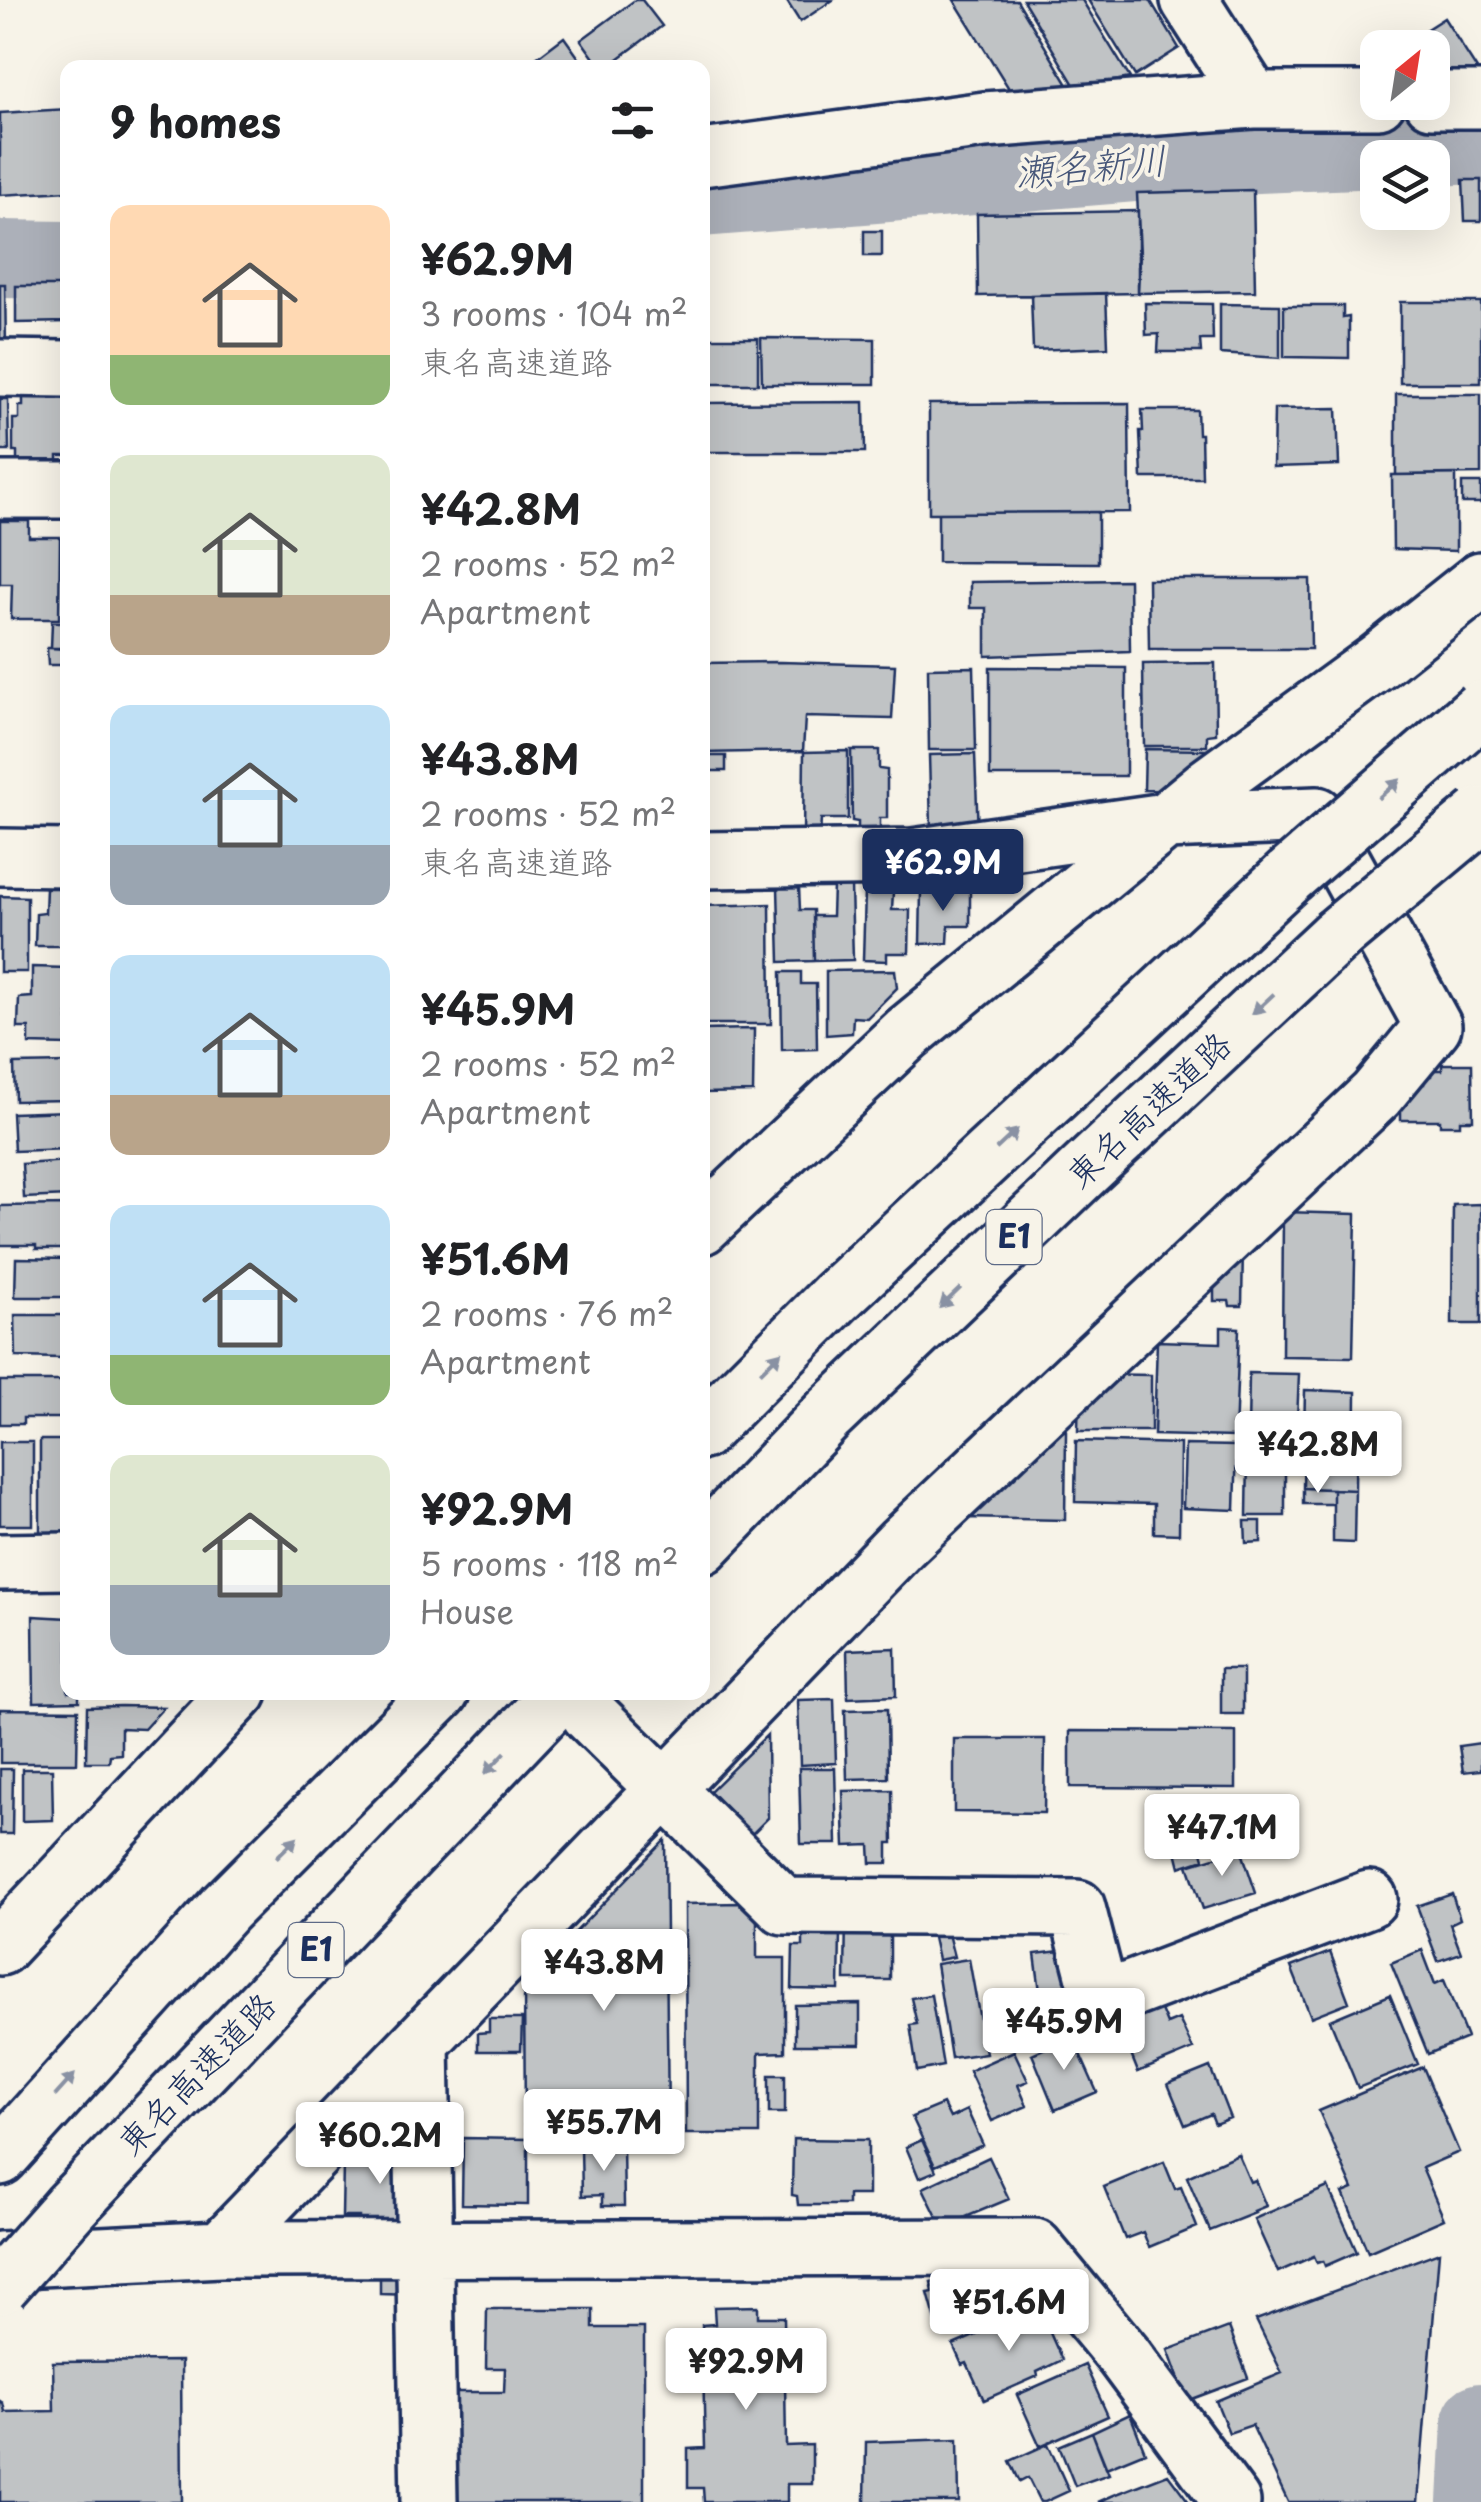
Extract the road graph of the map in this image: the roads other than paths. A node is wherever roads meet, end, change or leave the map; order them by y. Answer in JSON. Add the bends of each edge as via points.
{"nodes":[{"id":1,"x":1189,"y":0,"type":"edge"},
{"id":2,"x":1253,"y":100,"type":"junction"},
{"id":3,"x":1360,"y":100,"type":"edge"},
{"id":4,"x":1450,"y":100,"type":"edge"},
{"id":5,"x":1481,"y":100,"type":"edge"},
{"id":6,"x":710,"y":157,"type":"edge"},
{"id":7,"x":0,"y":368,"type":"edge"},
{"id":8,"x":60,"y":369,"type":"edge"},
{"id":9,"x":0,"y":490,"type":"edge"},
{"id":10,"x":60,"y":490,"type":"edge"},
{"id":11,"x":1481,"y":580,"type":"edge"},
{"id":12,"x":1481,"y":709,"type":"edge"},
{"id":13,"x":1481,"y":815,"type":"edge"},
{"id":14,"x":1166,"y":821,"type":"junction"},
{"id":15,"x":0,"y":857,"type":"edge"},
{"id":16,"x":60,"y":858,"type":"edge"},
{"id":17,"x":710,"y":860,"type":"edge"},
{"id":18,"x":710,"y":1218,"type":"edge"},
{"id":19,"x":710,"y":1423,"type":"edge"},
{"id":20,"x":710,"y":1538,"type":"edge"},
{"id":21,"x":60,"y":1561,"type":"edge"},
{"id":22,"x":0,"y":1562,"type":"edge"},
{"id":23,"x":232,"y":1700,"type":"edge"},
{"id":24,"x":433,"y":1700,"type":"edge"},
{"id":25,"x":576,"y":1704,"type":"edge"},
{"id":26,"x":665,"y":1789,"type":"junction"},
{"id":27,"x":1368,"y":1899,"type":"dead end"},
{"id":28,"x":0,"y":1947,"type":"edge"},
{"id":29,"x":421,"y":2042,"type":"junction"},
{"id":30,"x":0,"y":2158,"type":"edge"},
{"id":31,"x":426,"y":2249,"type":"junction"},
{"id":32,"x":221,"y":2250,"type":"junction"},
{"id":33,"x":0,"y":2260,"type":"edge"},
{"id":34,"x":0,"y":2286,"type":"edge"},
{"id":35,"x":429,"y":2502,"type":"edge"},
{"id":36,"x":1232,"y":2502,"type":"edge"}],
"edges":[{"from":1,"to":2,"type":"main road"},
{"from":2,"to":3,"type":"main road"},
{"from":2,"to":6,"type":"main road","via":[[985,120]]},
{"from":4,"to":5,"type":"main road"},
{"from":7,"to":8,"type":"main road"},
{"from":9,"to":10,"type":"main road"},
{"from":11,"to":14,"type":"main road"},
{"from":19,"to":12,"type":"main road","number":"E1","one_way":true,"bridge":true,"via":[[836,1297],[1289,876]]},
{"from":13,"to":20,"type":"main road","name":"東名高速道路","number":"E1","one_way":true,"bridge":true,"via":[[1335,937],[1086,1168]]},
{"from":14,"to":17,"type":"main road","via":[[913,858]]},
{"from":14,"to":18,"type":"main road","via":[[907,1033]]},
{"from":14,"to":26,"type":"main road","via":[[1318,814],[1433,1026],[1376,1095],[902,1543]]},
{"from":15,"to":16,"type":"main road"},
{"from":21,"to":22,"type":"main road"},
{"from":23,"to":28,"type":"main road"},
{"from":30,"to":24,"type":"main road","one_way":true,"via":[[226,1908]]},
{"from":25,"to":26,"type":"main road"},
{"from":25,"to":34,"type":"main road","name":"東名高速道路","number":"E1","one_way":true,"bridge":true,"via":[[70,2206]]},
{"from":26,"to":27,"type":"main road","via":[[784,1906],[1076,1908],[1101,2001]]},
{"from":26,"to":29,"type":"main road"},
{"from":29,"to":31,"type":"main road"},
{"from":29,"to":32,"type":"main road"},
{"from":31,"to":32,"type":"main road"},
{"from":31,"to":35,"type":"main road"},
{"from":31,"to":36,"type":"main road","via":[[1034,2247]]},
{"from":32,"to":33,"type":"main road"}]}
